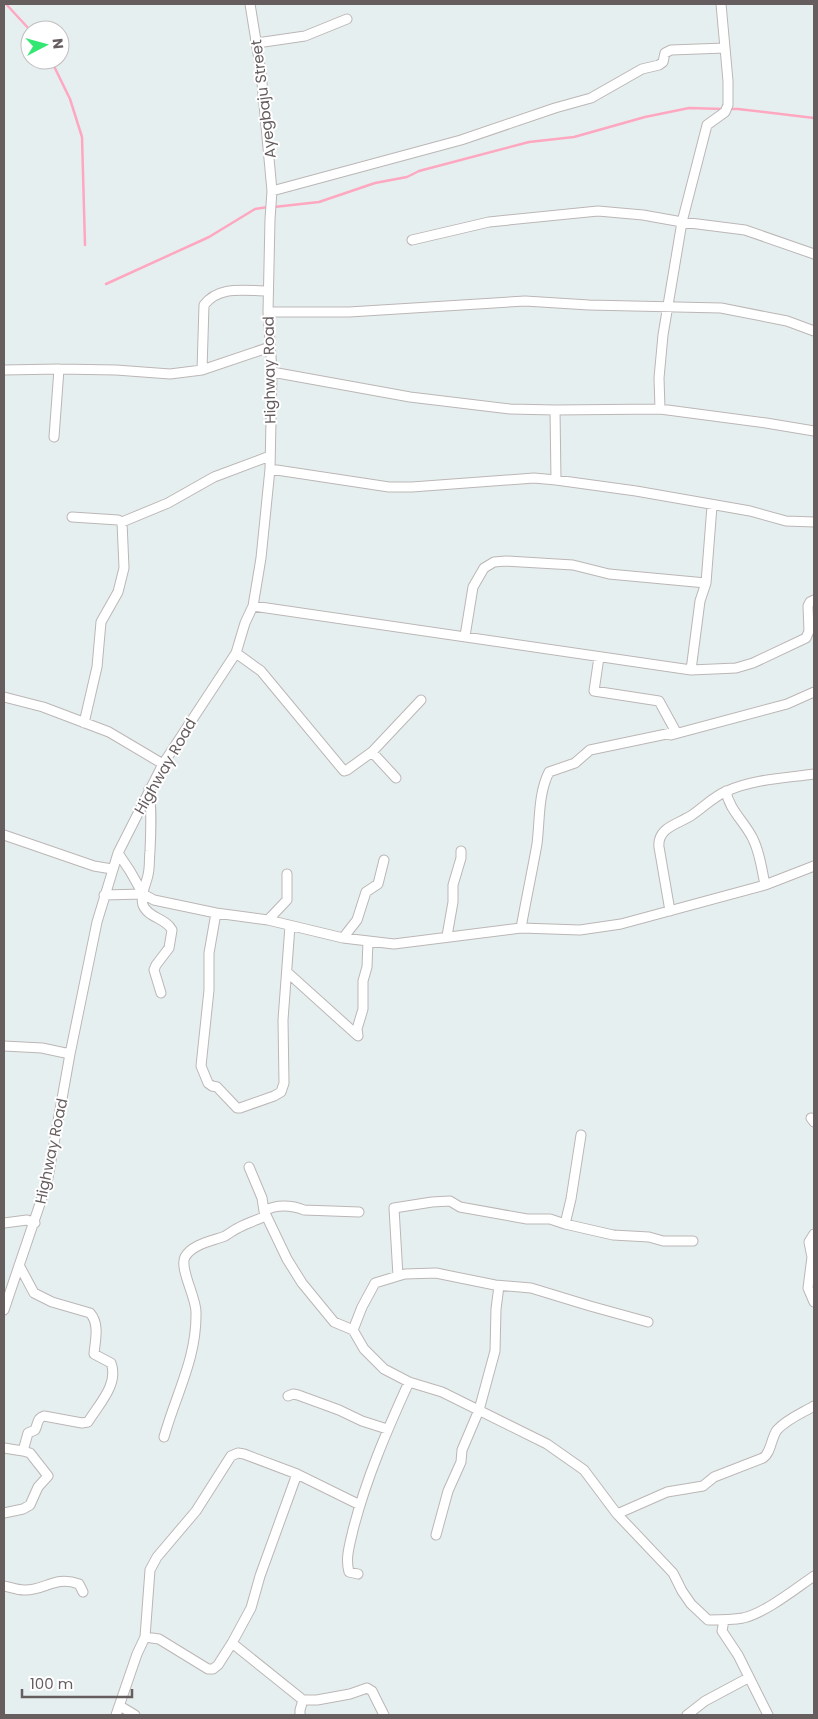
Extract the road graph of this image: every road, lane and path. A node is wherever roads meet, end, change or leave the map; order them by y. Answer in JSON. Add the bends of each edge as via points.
{"nodes":[{"id":1,"x":250,"y":4,"type":"edge"},
{"id":2,"x":721,"y":4,"type":"edge"},
{"id":3,"x":347,"y":19,"type":"dead end"},
{"id":4,"x":257,"y":43,"type":"junction"},
{"id":5,"x":725,"y":48,"type":"junction"},
{"id":6,"x":272,"y":193,"type":"junction"},
{"id":7,"x":270,"y":218,"type":"joint"},
{"id":8,"x":682,"y":222,"type":"junction"},
{"id":9,"x":412,"y":240,"type":"dead end"},
{"id":10,"x":814,"y":254,"type":"edge"},
{"id":11,"x":268,"y":291,"type":"junction"},
{"id":12,"x":668,"y":308,"type":"junction"},
{"id":13,"x":268,"y":312,"type":"junction"},
{"id":14,"x":814,"y":331,"type":"edge"},
{"id":15,"x":270,"y":347,"type":"junction"},
{"id":16,"x":59,"y":369,"type":"junction"},
{"id":17,"x":4,"y":370,"type":"edge"},
{"id":18,"x":202,"y":370,"type":"junction"},
{"id":19,"x":272,"y":372,"type":"junction"},
{"id":20,"x":660,"y":409,"type":"junction"},
{"id":21,"x":555,"y":410,"type":"junction"},
{"id":22,"x":814,"y":431,"type":"edge"},
{"id":23,"x":54,"y":437,"type":"dead end"},
{"id":24,"x":270,"y":456,"type":"junction"},
{"id":25,"x":270,"y":469,"type":"junction"},
{"id":26,"x":556,"y":480,"type":"junction"},
{"id":27,"x":712,"y":506,"type":"junction"},
{"id":28,"x":72,"y":517,"type":"dead end"},
{"id":29,"x":122,"y":522,"type":"junction"},
{"id":30,"x":814,"y":522,"type":"edge"},
{"id":31,"x":706,"y":583,"type":"junction"},
{"id":32,"x":814,"y":600,"type":"edge"},
{"id":33,"x":252,"y":606,"type":"junction"},
{"id":34,"x":466,"y":636,"type":"junction"},
{"id":35,"x":236,"y":653,"type":"junction"},
{"id":36,"x":598,"y":657,"type":"junction"},
{"id":37,"x":690,"y":670,"type":"junction"},
{"id":38,"x":814,"y":692,"type":"edge"},
{"id":39,"x":4,"y":697,"type":"edge"},
{"id":40,"x":421,"y":700,"type":"dead end"},
{"id":41,"x":84,"y":723,"type":"junction"},
{"id":42,"x":372,"y":752,"type":"junction"},
{"id":43,"x":585,"y":755,"type":"junction"},
{"id":44,"x":162,"y":764,"type":"junction"},
{"id":45,"x":814,"y":774,"type":"edge"},
{"id":46,"x":396,"y":778,"type":"dead end"},
{"id":47,"x":149,"y":789,"type":"junction"},
{"id":48,"x":726,"y":791,"type":"junction"},
{"id":49,"x":4,"y":835,"type":"edge"},
{"id":50,"x":461,"y":851,"type":"dead end"},
{"id":51,"x":118,"y":853,"type":"junction"},
{"id":52,"x":384,"y":860,"type":"dead end"},
{"id":53,"x":814,"y":866,"type":"edge"},
{"id":54,"x":112,"y":869,"type":"junction"},
{"id":55,"x":287,"y":874,"type":"dead end"},
{"id":56,"x":765,"y":885,"type":"junction"},
{"id":57,"x":142,"y":894,"type":"junction"},
{"id":58,"x":104,"y":895,"type":"junction"},
{"id":59,"x":670,"y":911,"type":"junction"},
{"id":60,"x":216,"y":913,"type":"junction"},
{"id":61,"x":268,"y":920,"type":"junction"},
{"id":62,"x":290,"y":926,"type":"junction"},
{"id":63,"x":521,"y":928,"type":"junction"},
{"id":64,"x":447,"y":936,"type":"junction"},
{"id":65,"x":343,"y":938,"type":"junction"},
{"id":66,"x":368,"y":941,"type":"junction"},
{"id":67,"x":287,"y":972,"type":"junction"},
{"id":68,"x":161,"y":993,"type":"dead end"},
{"id":69,"x":4,"y":1046,"type":"edge"},
{"id":70,"x":70,"y":1054,"type":"junction"},
{"id":71,"x":580,"y":1135,"type":"dead end"},
{"id":72,"x":249,"y":1167,"type":"dead end"},
{"id":73,"x":358,"y":1212,"type":"dead end"},
{"id":74,"x":265,"y":1214,"type":"junction"},
{"id":75,"x":4,"y":1223,"type":"edge"},
{"id":76,"x":35,"y":1223,"type":"junction"},
{"id":77,"x":565,"y":1224,"type":"junction"},
{"id":78,"x":814,"y":1234,"type":"edge"},
{"id":79,"x":693,"y":1241,"type":"dead end"},
{"id":80,"x":20,"y":1265,"type":"junction"},
{"id":81,"x":398,"y":1276,"type":"junction"},
{"id":82,"x":499,"y":1286,"type":"junction"},
{"id":83,"x":814,"y":1302,"type":"edge"},
{"id":84,"x":4,"y":1310,"type":"edge"},
{"id":85,"x":648,"y":1322,"type":"dead end"},
{"id":86,"x":353,"y":1330,"type":"junction"},
{"id":87,"x":409,"y":1382,"type":"junction"},
{"id":88,"x":288,"y":1396,"type":"dead end"},
{"id":89,"x":814,"y":1406,"type":"edge"},
{"id":90,"x":478,"y":1410,"type":"junction"},
{"id":91,"x":387,"y":1429,"type":"junction"},
{"id":92,"x":164,"y":1437,"type":"dead end"},
{"id":93,"x":4,"y":1448,"type":"edge"},
{"id":94,"x":23,"y":1451,"type":"junction"},
{"id":95,"x":297,"y":1474,"type":"junction"},
{"id":96,"x":360,"y":1505,"type":"junction"},
{"id":97,"x":4,"y":1513,"type":"edge"},
{"id":98,"x":617,"y":1514,"type":"junction"},
{"id":99,"x":436,"y":1535,"type":"dead end"},
{"id":100,"x":358,"y":1574,"type":"dead end"},
{"id":101,"x":814,"y":1576,"type":"edge"},
{"id":102,"x":4,"y":1586,"type":"edge"},
{"id":103,"x":84,"y":1592,"type":"dead end"},
{"id":104,"x":724,"y":1620,"type":"junction"},
{"id":105,"x":144,"y":1637,"type":"junction"},
{"id":106,"x":232,"y":1643,"type":"junction"},
{"id":107,"x":748,"y":1678,"type":"junction"},
{"id":108,"x":303,"y":1700,"type":"junction"},
{"id":109,"x":120,"y":1706,"type":"junction"},
{"id":110,"x":116,"y":1715,"type":"edge"},
{"id":111,"x":135,"y":1715,"type":"edge"},
{"id":112,"x":300,"y":1715,"type":"edge"},
{"id":113,"x":384,"y":1715,"type":"edge"},
{"id":114,"x":687,"y":1715,"type":"edge"},
{"id":115,"x":768,"y":1715,"type":"edge"}],
"edges":[{"from":1,"to":4,"type":"street","name":"Ayegbaju Street"},
{"from":2,"to":5,"type":"street"},
{"from":3,"to":4,"type":"street","via":[[305,36]]},
{"from":4,"to":6,"type":"street","name":"Ayegbaju Street"},
{"from":5,"to":6,"type":"street","via":[[671,50],[665,53],[663,62],[658,65],[642,69],[591,98],[461,140]]},
{"from":5,"to":8,"type":"street","via":[[726,109],[708,125]]},
{"from":6,"to":7,"type":"street","name":"Ayegbaju Street"},
{"from":7,"to":11,"type":"street","name":"Highway Road"},
{"from":8,"to":9,"type":"street","via":[[598,211],[489,222]]},
{"from":8,"to":10,"type":"street","via":[[745,230]]},
{"from":8,"to":12,"type":"street"},
{"from":11,"to":13,"type":"street","name":"Highway Road"},
{"from":11,"to":18,"type":"street","via":[[218,292],[210,297],[204,305]]},
{"from":12,"to":13,"type":"street","via":[[525,302],[349,312]]},
{"from":12,"to":14,"type":"street","via":[[721,308],[787,321]]},
{"from":12,"to":20,"type":"street","via":[[659,378]]},
{"from":13,"to":15,"type":"street","name":"Highway Road"},
{"from":15,"to":18,"type":"street"},
{"from":15,"to":19,"type":"street","name":"Highway Road"},
{"from":16,"to":17,"type":"street"},
{"from":16,"to":18,"type":"street","via":[[170,374]]},
{"from":16,"to":23,"type":"street"},
{"from":19,"to":21,"type":"street","via":[[410,397],[510,409]]},
{"from":19,"to":24,"type":"street","name":"Highway Road"},
{"from":20,"to":21,"type":"street"},
{"from":20,"to":22,"type":"street"},
{"from":21,"to":26,"type":"street"},
{"from":24,"to":25,"type":"street","name":"Highway Road"},
{"from":24,"to":29,"type":"street","via":[[214,477],[168,503]]},
{"from":25,"to":26,"type":"street","via":[[389,487],[534,478]]},
{"from":25,"to":33,"type":"street","name":"Highway Road","via":[[261,558]]},
{"from":26,"to":27,"type":"street"},
{"from":27,"to":30,"type":"street","via":[[786,521]]},
{"from":27,"to":31,"type":"street"},
{"from":28,"to":29,"type":"street"},
{"from":29,"to":41,"type":"street","via":[[124,568],[118,592],[101,622],[97,667]]},
{"from":31,"to":34,"type":"street","via":[[609,574],[573,565],[494,562],[484,568],[473,587]]},
{"from":31,"to":37,"type":"street","via":[[700,600]]},
{"from":32,"to":37,"type":"street","via":[[808,606],[809,631],[806,638],[736,668]]},
{"from":33,"to":34,"type":"street"},
{"from":33,"to":35,"type":"street","name":"Highway Road"},
{"from":34,"to":36,"type":"street"},
{"from":35,"to":42,"type":"street","via":[[261,671],[342,769],[347,770]]},
{"from":35,"to":44,"type":"street","name":"Highway Road"},
{"from":36,"to":37,"type":"street"},
{"from":36,"to":43,"type":"street","via":[[594,691],[659,701],[676,732],[590,750]]},
{"from":38,"to":43,"type":"street","via":[[771,709]]},
{"from":39,"to":41,"type":"street"},
{"from":40,"to":42,"type":"street"},
{"from":41,"to":44,"type":"street","via":[[109,732]]},
{"from":42,"to":46,"type":"street"},
{"from":43,"to":63,"type":"street","via":[[575,763],[549,772],[544,783]]},
{"from":44,"to":47,"type":"street","name":"Highway Road"},
{"from":45,"to":48,"type":"street","via":[[754,782]]},
{"from":47,"to":51,"type":"street","name":"Highway Road"},
{"from":47,"to":57,"type":"street","via":[[152,811],[149,874]]},
{"from":48,"to":56,"type":"street","via":[[728,801],[753,839]]},
{"from":48,"to":59,"type":"street","via":[[691,816],[674,823],[658,840]]},
{"from":49,"to":54,"type":"street","via":[[94,866]]},
{"from":50,"to":64,"type":"street"},
{"from":51,"to":54,"type":"street","name":"Highway Road"},
{"from":51,"to":57,"type":"street"},
{"from":52,"to":65,"type":"street","via":[[378,884],[366,892],[357,920]]},
{"from":53,"to":56,"type":"street"},
{"from":54,"to":58,"type":"street","name":"Highway Road"},
{"from":55,"to":61,"type":"street","via":[[286,900]]},
{"from":56,"to":59,"type":"street"},
{"from":57,"to":58,"type":"street"},
{"from":57,"to":60,"type":"street","via":[[154,900]]},
{"from":57,"to":68,"type":"street","via":[[146,910],[172,930],[169,948],[154,970]]},
{"from":58,"to":70,"type":"street","name":"Highway Road"},
{"from":59,"to":63,"type":"street","via":[[621,924],[580,930]]},
{"from":60,"to":61,"type":"street"},
{"from":60,"to":67,"type":"street","via":[[209,953],[209,990],[201,1066],[208,1083],[217,1087],[236,1108],[244,1108],[281,1092],[284,1083],[283,1020]]},
{"from":61,"to":62,"type":"street"},
{"from":62,"to":65,"type":"street"},
{"from":62,"to":67,"type":"street"},
{"from":63,"to":64,"type":"street"},
{"from":64,"to":66,"type":"street","via":[[394,944]]},
{"from":65,"to":66,"type":"street"},
{"from":66,"to":67,"type":"street","via":[[358,1036]]},
{"from":69,"to":70,"type":"street","via":[[42,1048]]},
{"from":70,"to":76,"type":"street","name":"Highway Road","via":[[47,1183]]},
{"from":71,"to":77,"type":"street"},
{"from":72,"to":74,"type":"street"},
{"from":73,"to":74,"type":"street","via":[[282,1206],[270,1208]]},
{"from":74,"to":86,"type":"street","via":[[302,1283],[334,1322]]},
{"from":74,"to":92,"type":"street","via":[[193,1249],[184,1258],[196,1305],[195,1334],[187,1373]]},
{"from":75,"to":76,"type":"street","via":[[27,1220]]},
{"from":76,"to":80,"type":"street","name":"Highway Road"},
{"from":77,"to":79,"type":"street","via":[[612,1236]]},
{"from":77,"to":81,"type":"street","via":[[550,1219],[527,1219],[460,1207],[450,1201],[394,1208]]},
{"from":78,"to":83,"type":"street","via":[[809,1242],[812,1256],[808,1288]]},
{"from":80,"to":84,"type":"street","name":"Highway Road"},
{"from":80,"to":94,"type":"street","via":[[34,1293],[94,1317],[97,1323],[94,1354],[111,1363],[114,1371],[114,1382],[88,1422],[82,1424],[41,1417],[35,1430],[28,1432]]},
{"from":81,"to":82,"type":"street","via":[[436,1273]]},
{"from":81,"to":86,"type":"street","via":[[375,1283]]},
{"from":82,"to":85,"type":"street","via":[[531,1288]]},
{"from":82,"to":90,"type":"street","via":[[495,1351]]},
{"from":86,"to":87,"type":"street","via":[[364,1349],[384,1368]]},
{"from":87,"to":90,"type":"street","via":[[442,1392]]},
{"from":87,"to":91,"type":"street"},
{"from":88,"to":91,"type":"street","via":[[298,1395]]},
{"from":89,"to":98,"type":"street","via":[[788,1420],[776,1431],[767,1456],[714,1477],[703,1486],[667,1492]]},
{"from":90,"to":98,"type":"street","via":[[547,1444],[584,1470]]},
{"from":90,"to":99,"type":"street","via":[[448,1491]]},
{"from":91,"to":96,"type":"street"},
{"from":93,"to":94,"type":"street"},
{"from":94,"to":97,"type":"street","via":[[30,1453],[48,1476],[38,1487],[30,1505]]},
{"from":95,"to":96,"type":"street"},
{"from":95,"to":105,"type":"street","via":[[244,1454],[231,1456],[196,1511],[150,1570]]},
{"from":95,"to":106,"type":"street","via":[[260,1576],[252,1608]]},
{"from":96,"to":100,"type":"street","via":[[347,1565],[348,1572]]},
{"from":98,"to":104,"type":"street","via":[[673,1573],[699,1612],[708,1620]]},
{"from":101,"to":104,"type":"street","via":[[762,1610],[745,1618]]},
{"from":102,"to":103,"type":"street","via":[[24,1590],[60,1580],[79,1584]]},
{"from":104,"to":107,"type":"street","via":[[722,1631]]},
{"from":105,"to":106,"type":"street","via":[[159,1639],[208,1670],[218,1665]]},
{"from":105,"to":109,"type":"street"},
{"from":106,"to":108,"type":"street"},
{"from":107,"to":114,"type":"street","via":[[705,1701]]},
{"from":107,"to":115,"type":"street"},
{"from":108,"to":112,"type":"street"},
{"from":108,"to":113,"type":"street","via":[[350,1694],[367,1688],[372,1691]]},
{"from":109,"to":110,"type":"street"},
{"from":109,"to":111,"type":"street"}]}
